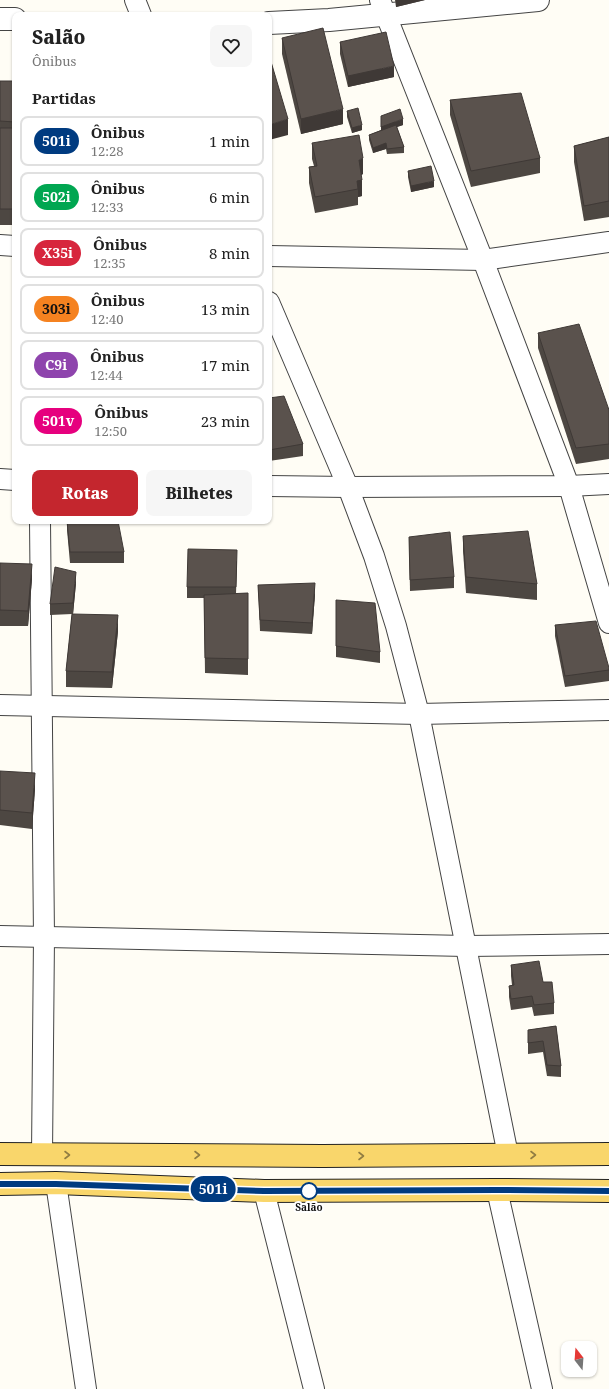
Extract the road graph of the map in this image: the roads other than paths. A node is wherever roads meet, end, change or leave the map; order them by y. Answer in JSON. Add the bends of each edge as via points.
{"nodes":[{"id":1,"x":135,"y":0,"type":"edge"},
{"id":2,"x":538,"y":0,"type":"edge"},
{"id":3,"x":383,"y":7,"type":"edge"},
{"id":4,"x":140,"y":12,"type":"edge"},
{"id":5,"x":0,"y":19,"type":"edge"},
{"id":6,"x":12,"y":19,"type":"edge"},
{"id":7,"x":272,"y":23,"type":"edge"},
{"id":8,"x":609,"y":242,"type":"edge"},
{"id":9,"x":0,"y":245,"type":"edge"},
{"id":10,"x":12,"y":246,"type":"edge"},
{"id":11,"x":272,"y":256,"type":"edge"},
{"id":12,"x":483,"y":260,"type":"junction"},
{"id":13,"x":272,"y":309,"type":"edge"},
{"id":14,"x":0,"y":479,"type":"edge"},
{"id":15,"x":12,"y":480,"type":"edge"},
{"id":16,"x":609,"y":484,"type":"edge"},
{"id":17,"x":272,"y":486,"type":"edge"},
{"id":18,"x":569,"y":486,"type":"junction"},
{"id":19,"x":348,"y":487,"type":"junction"},
{"id":20,"x":40,"y":524,"type":"edge"},
{"id":21,"x":609,"y":623,"type":"edge"},
{"id":22,"x":0,"y":705,"type":"edge"},
{"id":23,"x":42,"y":706,"type":"junction"},
{"id":24,"x":609,"y":710,"type":"edge"},
{"id":25,"x":419,"y":714,"type":"junction"},
{"id":26,"x":0,"y":936,"type":"edge"},
{"id":27,"x":44,"y":937,"type":"junction"},
{"id":28,"x":609,"y":944,"type":"edge"},
{"id":29,"x":466,"y":946,"type":"junction"},
{"id":30,"x":0,"y":1154,"type":"edge"},
{"id":31,"x":609,"y":1154,"type":"edge"},
{"id":32,"x":42,"y":1155,"type":"junction"},
{"id":33,"x":508,"y":1155,"type":"junction"},
{"id":34,"x":0,"y":1184,"type":"edge"},
{"id":35,"x":56,"y":1184,"type":"junction"},
{"id":36,"x":497,"y":1190,"type":"junction"},
{"id":37,"x":264,"y":1191,"type":"junction"},
{"id":38,"x":609,"y":1191,"type":"edge"},
{"id":39,"x":86,"y":1389,"type":"edge"},
{"id":40,"x":314,"y":1389,"type":"edge"},
{"id":41,"x":542,"y":1389,"type":"edge"}],
"edges":[{"from":1,"to":4,"type":"street"},
{"from":2,"to":3,"type":"street"},
{"from":3,"to":7,"type":"street","via":[[329,20]]},
{"from":3,"to":12,"type":"street"},
{"from":5,"to":6,"type":"street"},
{"from":8,"to":12,"type":"street"},
{"from":9,"to":10,"type":"street"},
{"from":11,"to":12,"type":"street"},
{"from":12,"to":18,"type":"street"},
{"from":13,"to":19,"type":"street"},
{"from":14,"to":15,"type":"street"},
{"from":16,"to":18,"type":"street"},
{"from":17,"to":19,"type":"street"},
{"from":18,"to":19,"type":"street"},
{"from":18,"to":21,"type":"street"},
{"from":19,"to":25,"type":"street","via":[[374,556],[396,626]]},
{"from":20,"to":23,"type":"street"},
{"from":22,"to":23,"type":"street"},
{"from":23,"to":25,"type":"street"},
{"from":23,"to":27,"type":"street"},
{"from":24,"to":25,"type":"street"},
{"from":25,"to":29,"type":"street"},
{"from":26,"to":27,"type":"street"},
{"from":27,"to":29,"type":"street"},
{"from":27,"to":32,"type":"street"},
{"from":28,"to":29,"type":"street"},
{"from":29,"to":33,"type":"street"},
{"from":30,"to":32,"type":"main road"},
{"from":33,"to":31,"type":"main road","one_way":true},
{"from":32,"to":33,"type":"main road","one_way":true},
{"from":34,"to":35,"type":"main road"},
{"from":35,"to":37,"type":"main road"},
{"from":35,"to":39,"type":"street"},
{"from":36,"to":37,"type":"main road"},
{"from":36,"to":38,"type":"main road"},
{"from":36,"to":41,"type":"street"},
{"from":37,"to":40,"type":"street"}]}
